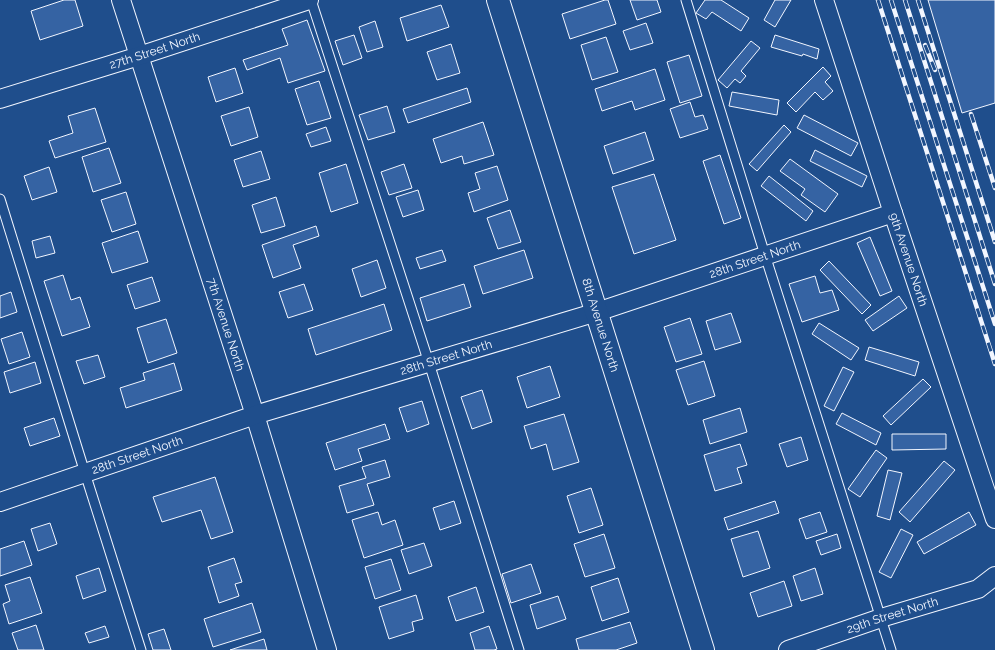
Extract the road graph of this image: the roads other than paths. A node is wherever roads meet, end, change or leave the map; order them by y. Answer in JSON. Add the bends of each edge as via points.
{"nodes":[{"id":1,"x":121,"y":0,"type":"edge"},
{"id":2,"x":310,"y":0,"type":"edge"},
{"id":3,"x":498,"y":0,"type":"edge"},
{"id":4,"x":686,"y":0,"type":"edge"},
{"id":5,"x":824,"y":0,"type":"edge"},
{"id":6,"x":139,"y":56,"type":"junction"},
{"id":7,"x":0,"y":100,"type":"edge"},
{"id":8,"x":0,"y":199,"type":"edge"},
{"id":9,"x":893,"y":213,"type":"junction"},
{"id":10,"x":765,"y":255,"type":"junction"},
{"id":11,"x":597,"y":312,"type":"junction"},
{"id":12,"x":429,"y":363,"type":"junction"},
{"id":13,"x":255,"y":415,"type":"junction"},
{"id":14,"x":85,"y":473,"type":"junction"},
{"id":15,"x":0,"y":502,"type":"edge"},
{"id":16,"x":995,"y":519,"type":"edge"},
{"id":17,"x":995,"y":576,"type":"edge"},
{"id":18,"x":881,"y":618,"type":"junction"},
{"id":19,"x":141,"y":650,"type":"edge"},
{"id":20,"x":327,"y":650,"type":"edge"},
{"id":21,"x":519,"y":650,"type":"edge"},
{"id":22,"x":703,"y":650,"type":"edge"},
{"id":23,"x":788,"y":650,"type":"edge"},
{"id":24,"x":891,"y":650,"type":"edge"}],
"edges":[{"from":1,"to":6,"type":"street","name":"7th Avenue North"},
{"from":2,"to":6,"type":"street","name":"27th Street North"},
{"from":2,"to":12,"type":"lane"},
{"from":3,"to":11,"type":"street","name":"8th Avenue North"},
{"from":4,"to":10,"type":"lane"},
{"from":5,"to":9,"type":"street","name":"9th Avenue North"},
{"from":6,"to":7,"type":"street","name":"27th Street North"},
{"from":6,"to":13,"type":"street","name":"7th Avenue North"},
{"from":8,"to":14,"type":"lane"},
{"from":9,"to":10,"type":"street","name":"28th Street North"},
{"from":9,"to":16,"type":"street","name":"9th Avenue North"},
{"from":10,"to":11,"type":"street","name":"28th Street North"},
{"from":10,"to":18,"type":"lane"},
{"from":11,"to":12,"type":"street","name":"28th Street North"},
{"from":11,"to":22,"type":"street","name":"8th Avenue North"},
{"from":12,"to":13,"type":"street","name":"28th Street North"},
{"from":12,"to":21,"type":"lane"},
{"from":13,"to":14,"type":"street","name":"28th Street North"},
{"from":13,"to":20,"type":"street","name":"7th Avenue North"},
{"from":14,"to":15,"type":"street","name":"28th Street North"},
{"from":14,"to":19,"type":"lane"},
{"from":17,"to":18,"type":"street","name":"29th Street North","via":[[978,590]]},
{"from":18,"to":23,"type":"street","name":"29th Street North"},
{"from":18,"to":24,"type":"lane"}]}
